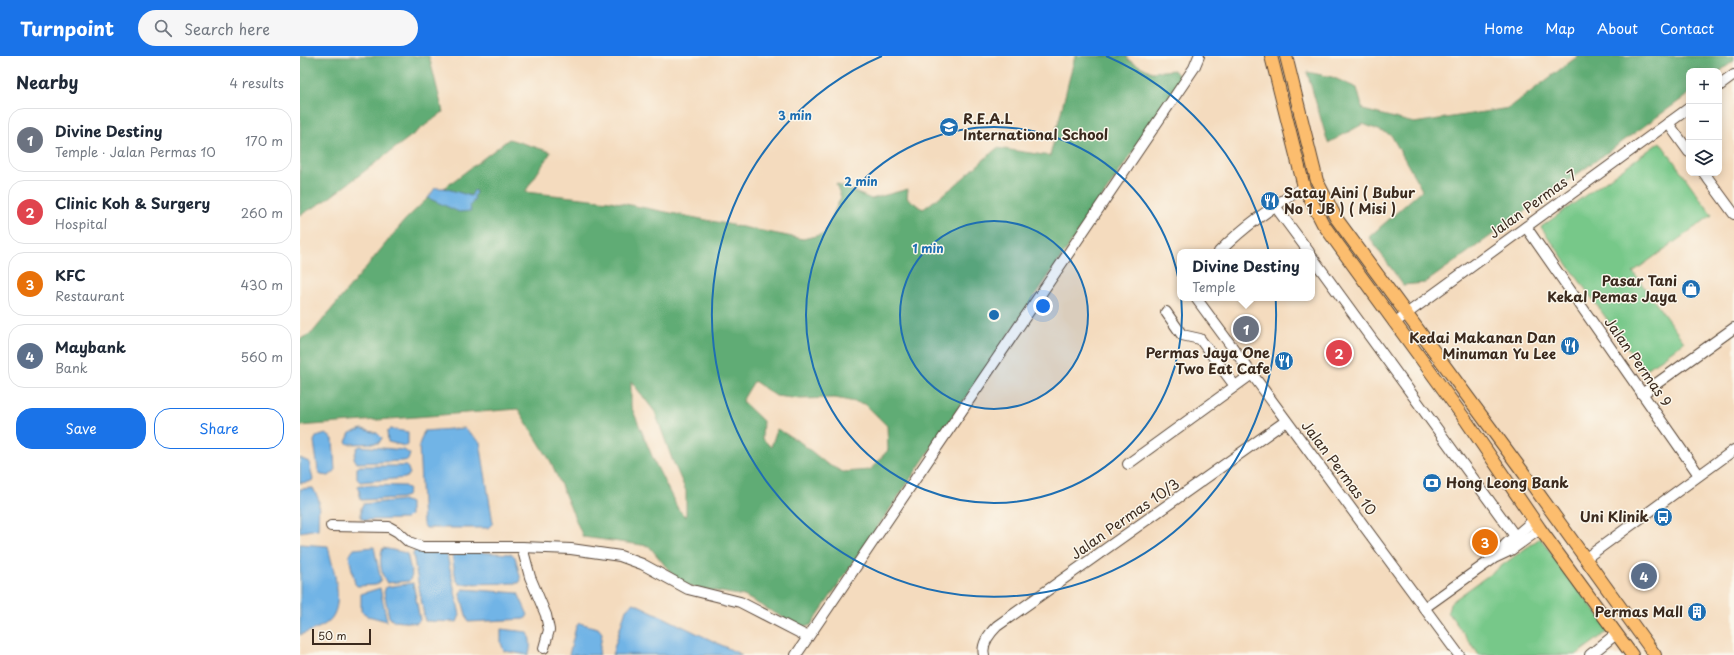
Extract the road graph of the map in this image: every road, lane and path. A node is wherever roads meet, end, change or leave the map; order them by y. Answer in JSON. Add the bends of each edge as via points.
{"nodes":[{"id":1,"x":1199,"y":56,"type":"edge"},
{"id":2,"x":1272,"y":56,"type":"edge"},
{"id":3,"x":1286,"y":56,"type":"edge"},
{"id":4,"x":1734,"y":75,"type":"edge"},
{"id":5,"x":1722,"y":84,"type":"edge"},
{"id":6,"x":1686,"y":110,"type":"edge"},
{"id":7,"x":1668,"y":123,"type":"junction"},
{"id":8,"x":1686,"y":148,"type":"edge"},
{"id":9,"x":1706,"y":176,"type":"edge"},
{"id":10,"x":1304,"y":187,"type":"junction"},
{"id":11,"x":1275,"y":206,"type":"junction"},
{"id":12,"x":1734,"y":214,"type":"edge"},
{"id":13,"x":1526,"y":227,"type":"junction"},
{"id":14,"x":1222,"y":249,"type":"edge"},
{"id":15,"x":1307,"y":249,"type":"edge"},
{"id":16,"x":1315,"y":261,"type":"edge"},
{"id":17,"x":1198,"y":301,"type":"edge"},
{"id":18,"x":1166,"y":312,"type":"dead end"},
{"id":19,"x":1406,"y":314,"type":"junction"},
{"id":20,"x":1394,"y":323,"type":"junction"},
{"id":21,"x":1734,"y":328,"type":"edge"},
{"id":22,"x":1252,"y":374,"type":"junction"},
{"id":23,"x":1235,"y":386,"type":"junction"},
{"id":24,"x":1642,"y":394,"type":"junction"},
{"id":25,"x":1479,"y":412,"type":"junction"},
{"id":26,"x":1286,"y":421,"type":"junction"},
{"id":27,"x":1467,"y":422,"type":"junction"},
{"id":28,"x":1734,"y":450,"type":"edge"},
{"id":29,"x":1128,"y":464,"type":"dead end"},
{"id":30,"x":1699,"y":475,"type":"junction"},
{"id":31,"x":1537,"y":524,"type":"junction"},
{"id":32,"x":331,"y":526,"type":"dead end"},
{"id":33,"x":1515,"y":536,"type":"junction"},
{"id":34,"x":522,"y":547,"type":"junction"},
{"id":35,"x":1494,"y":558,"type":"junction"},
{"id":36,"x":1586,"y":558,"type":"junction"},
{"id":37,"x":1424,"y":608,"type":"junction"},
{"id":38,"x":1616,"y":634,"type":"junction"},
{"id":39,"x":808,"y":637,"type":"junction"},
{"id":40,"x":544,"y":648,"type":"dead end"},
{"id":41,"x":1593,"y":654,"type":"edge"},
{"id":42,"x":796,"y":655,"type":"edge"},
{"id":43,"x":984,"y":655,"type":"edge"},
{"id":44,"x":1459,"y":655,"type":"edge"},
{"id":45,"x":1632,"y":655,"type":"edge"},
{"id":46,"x":1655,"y":655,"type":"edge"}],
"edges":[{"from":1,"to":39,"type":"street","via":[[1194,68]]},
{"from":2,"to":10,"type":"main road"},
{"from":3,"to":19,"type":"main road","via":[[1317,181],[1336,218]]},
{"from":4,"to":5,"type":"street"},
{"from":6,"to":7,"type":"street","name":"Jalan Permas 7"},
{"from":7,"to":8,"type":"street"},
{"from":7,"to":13,"type":"street","name":"Jalan Permas 7"},
{"from":9,"to":12,"type":"street"},
{"from":10,"to":11,"type":"street"},
{"from":10,"to":20,"type":"main road","via":[[1323,224]]},
{"from":11,"to":14,"type":"street"},
{"from":11,"to":15,"type":"street"},
{"from":13,"to":19,"type":"street","name":"Jalan Permas 7"},
{"from":13,"to":24,"type":"street","name":"Jalan Permas 9"},
{"from":16,"to":33,"type":"street"},
{"from":17,"to":22,"type":"street","name":"Jalan Permas 10"},
{"from":18,"to":23,"type":"street","via":[[1182,335],[1200,339]]},
{"from":19,"to":20,"type":"street","name":"Jalan Permas 7"},
{"from":19,"to":25,"type":"main road"},
{"from":20,"to":27,"type":"main road"},
{"from":21,"to":24,"type":"street"},
{"from":22,"to":23,"type":"street"},
{"from":22,"to":26,"type":"street","name":"Jalan Permas 10"},
{"from":23,"to":29,"type":"street"},
{"from":24,"to":30,"type":"street","name":"Jalan Permas 9"},
{"from":25,"to":27,"type":"main road","via":[[1469,414]]},
{"from":25,"to":36,"type":"main road"},
{"from":26,"to":37,"type":"street","name":"Jalan Permas 10"},
{"from":26,"to":43,"type":"street","name":"Jalan Permas 10/3","via":[[997,626],[985,643]]},
{"from":27,"to":31,"type":"main road"},
{"from":28,"to":30,"type":"street"},
{"from":30,"to":36,"type":"street"},
{"from":31,"to":33,"type":"street"},
{"from":31,"to":35,"type":"street","via":[[1511,550]]},
{"from":31,"to":38,"type":"main road"},
{"from":32,"to":34,"type":"street","via":[[389,527],[409,542],[422,547]]},
{"from":33,"to":35,"type":"street"},
{"from":34,"to":39,"type":"street","via":[[571,549],[632,559],[688,589],[740,602]]},
{"from":34,"to":40,"type":"street","via":[[530,577],[546,615],[549,630]]},
{"from":35,"to":37,"type":"street"},
{"from":36,"to":46,"type":"main road"},
{"from":37,"to":44,"type":"street","name":"Jalan Permas 10"},
{"from":38,"to":41,"type":"street"},
{"from":38,"to":45,"type":"main road"},
{"from":39,"to":42,"type":"street"}]}
